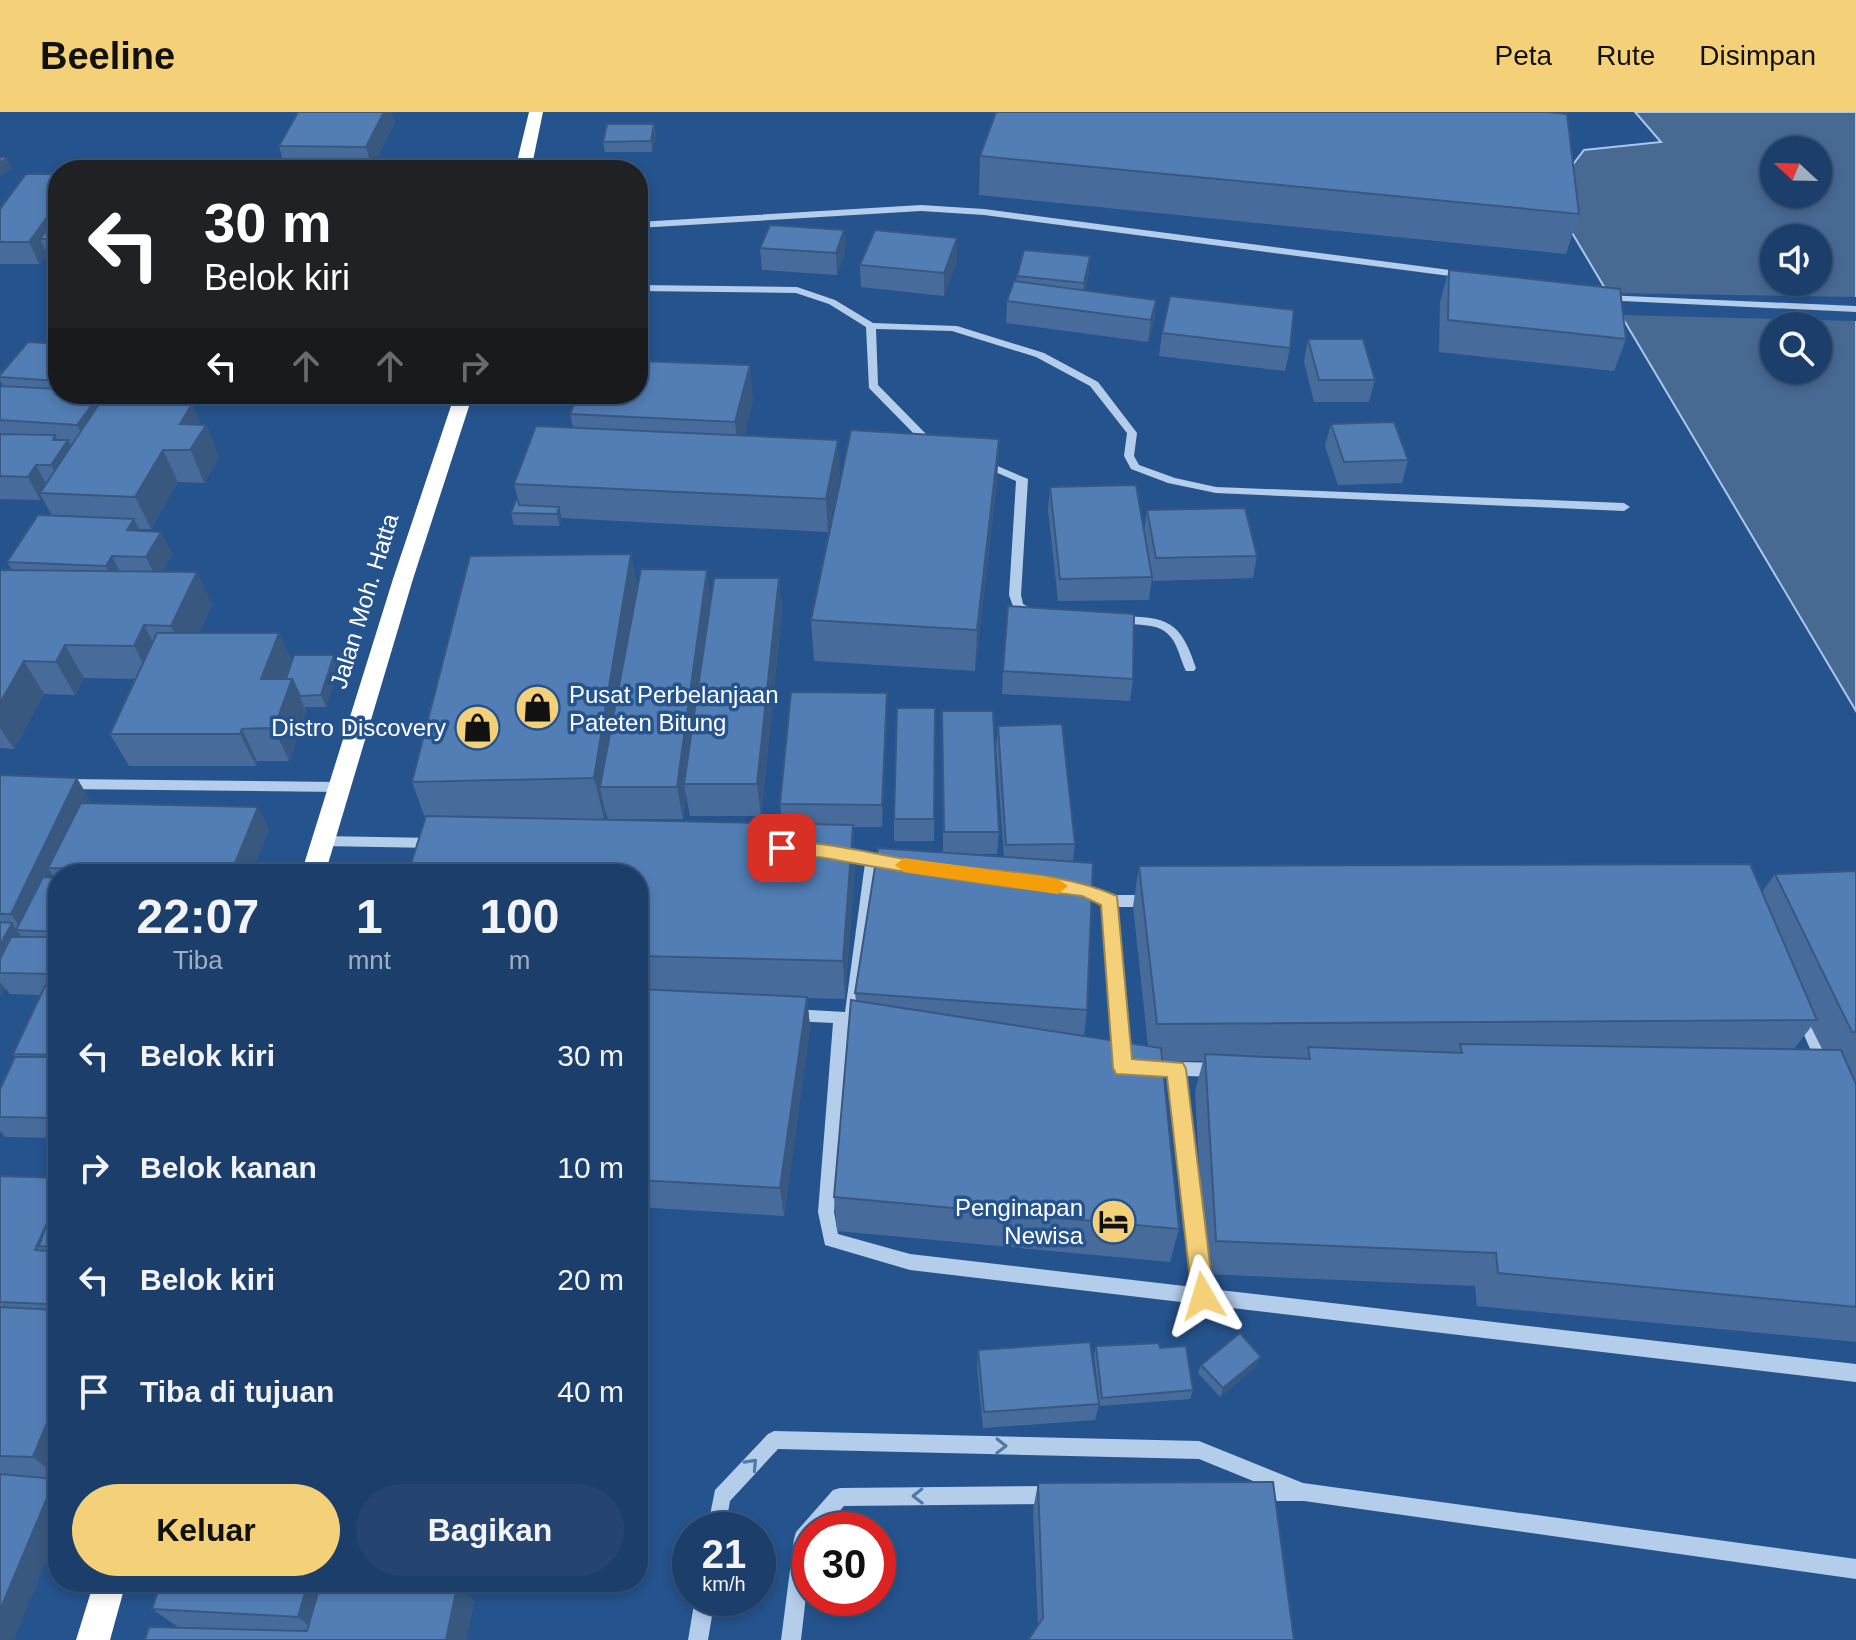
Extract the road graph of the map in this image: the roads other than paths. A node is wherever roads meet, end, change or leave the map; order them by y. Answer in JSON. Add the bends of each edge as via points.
{"nodes":[{"id":1,"x":536,"y":112,"type":"edge"},
{"id":2,"x":525,"y":160,"type":"edge"},
{"id":3,"x":648,"y":224,"type":"edge"},
{"id":4,"x":1483,"y":279,"type":"edge"},
{"id":5,"x":648,"y":288,"type":"edge"},
{"id":6,"x":1596,"y":297,"type":"edge"},
{"id":7,"x":1856,"y":309,"type":"edge"},
{"id":8,"x":871,"y":326,"type":"junction"},
{"id":9,"x":461,"y":404,"type":"edge"},
{"id":10,"x":951,"y":449,"type":"edge"},
{"id":11,"x":965,"y":455,"type":"edge"},
{"id":12,"x":1624,"y":507,"type":"dead end"},
{"id":13,"x":1045,"y":615,"type":"edge"},
{"id":14,"x":1099,"y":620,"type":"edge"},
{"id":15,"x":1190,"y":668,"type":"dead end"},
{"id":16,"x":46,"y":783,"type":"edge"},
{"id":17,"x":339,"y":787,"type":"junction"},
{"id":18,"x":322,"y":841,"type":"junction"},
{"id":19,"x":449,"y":843,"type":"edge"},
{"id":20,"x":828,"y":851,"type":"edge"},
{"id":21,"x":873,"y":859,"type":"junction"},
{"id":22,"x":316,"y":864,"type":"edge"},
{"id":23,"x":903,"y":865,"type":"edge"},
{"id":24,"x":1054,"y":886,"type":"edge"},
{"id":25,"x":1110,"y":901,"type":"junction"},
{"id":26,"x":1172,"y":901,"type":"edge"},
{"id":27,"x":1794,"y":998,"type":"edge"},
{"id":28,"x":779,"y":1015,"type":"edge"},
{"id":29,"x":853,"y":1026,"type":"junction"},
{"id":30,"x":1176,"y":1069,"type":"junction"},
{"id":31,"x":1235,"y":1071,"type":"edge"},
{"id":32,"x":1828,"y":1073,"type":"edge"},
{"id":33,"x":1203,"y":1296,"type":"junction"},
{"id":34,"x":1856,"y":1373,"type":"edge"},
{"id":35,"x":1304,"y":1492,"type":"junction"},
{"id":36,"x":1240,"y":1493,"type":"edge"},
{"id":37,"x":1064,"y":1495,"type":"edge"},
{"id":38,"x":719,"y":1512,"type":"edge"},
{"id":39,"x":826,"y":1512,"type":"edge"},
{"id":40,"x":1856,"y":1569,"type":"edge"},
{"id":41,"x":107,"y":1592,"type":"edge"},
{"id":42,"x":702,"y":1616,"type":"edge"},
{"id":43,"x":794,"y":1616,"type":"edge"},
{"id":44,"x":93,"y":1640,"type":"edge"},
{"id":45,"x":698,"y":1640,"type":"edge"},
{"id":46,"x":791,"y":1640,"type":"edge"}],
"edges":[{"from":1,"to":2,"type":"highway"},
{"from":3,"to":4,"type":"street","via":[[921,208],[984,212]]},
{"from":5,"to":8,"type":"street","via":[[797,290],[832,302]]},
{"from":6,"to":7,"type":"street"},
{"from":8,"to":10,"type":"street","via":[[873,386],[923,437]]},
{"from":8,"to":12,"type":"street","via":[[953,328],[1040,355],[1094,384],[1132,433],[1129,456],[1135,467],[1172,481],[1216,490]]},
{"from":9,"to":17,"type":"highway","name":"Jalan Moh. Hatta"},
{"from":11,"to":13,"type":"street","via":[[1022,479],[1015,595],[1018,606]]},
{"from":14,"to":15,"type":"street","via":[[1151,621],[1168,628],[1182,639]]},
{"from":16,"to":17,"type":"street"},
{"from":17,"to":18,"type":"highway","name":"Jalan Moh. Hatta"},
{"from":18,"to":19,"type":"street"},
{"from":18,"to":22,"type":"highway","name":"Jalan Moh. Hatta"},
{"from":20,"to":21,"type":"street"},
{"from":21,"to":23,"type":"street"},
{"from":21,"to":29,"type":"street"},
{"from":24,"to":25,"type":"street"},
{"from":25,"to":26,"type":"street"},
{"from":25,"to":30,"type":"street","via":[[1116,1066]]},
{"from":27,"to":32,"type":"street"},
{"from":28,"to":29,"type":"street"},
{"from":29,"to":33,"type":"street","via":[[826,1212],[831,1240],[910,1262]]},
{"from":30,"to":31,"type":"street"},
{"from":30,"to":33,"type":"street"},
{"from":33,"to":34,"type":"street"},
{"from":35,"to":36,"type":"street"},
{"from":38,"to":35,"type":"street","one_way":true,"via":[[722,1497],[774,1440],[1199,1450]]},
{"from":35,"to":40,"type":"street"},
{"from":37,"to":39,"type":"street","one_way":true,"via":[[840,1497]]},
{"from":41,"to":44,"type":"highway"},
{"from":42,"to":45,"type":"street"},
{"from":43,"to":46,"type":"street"}]}
